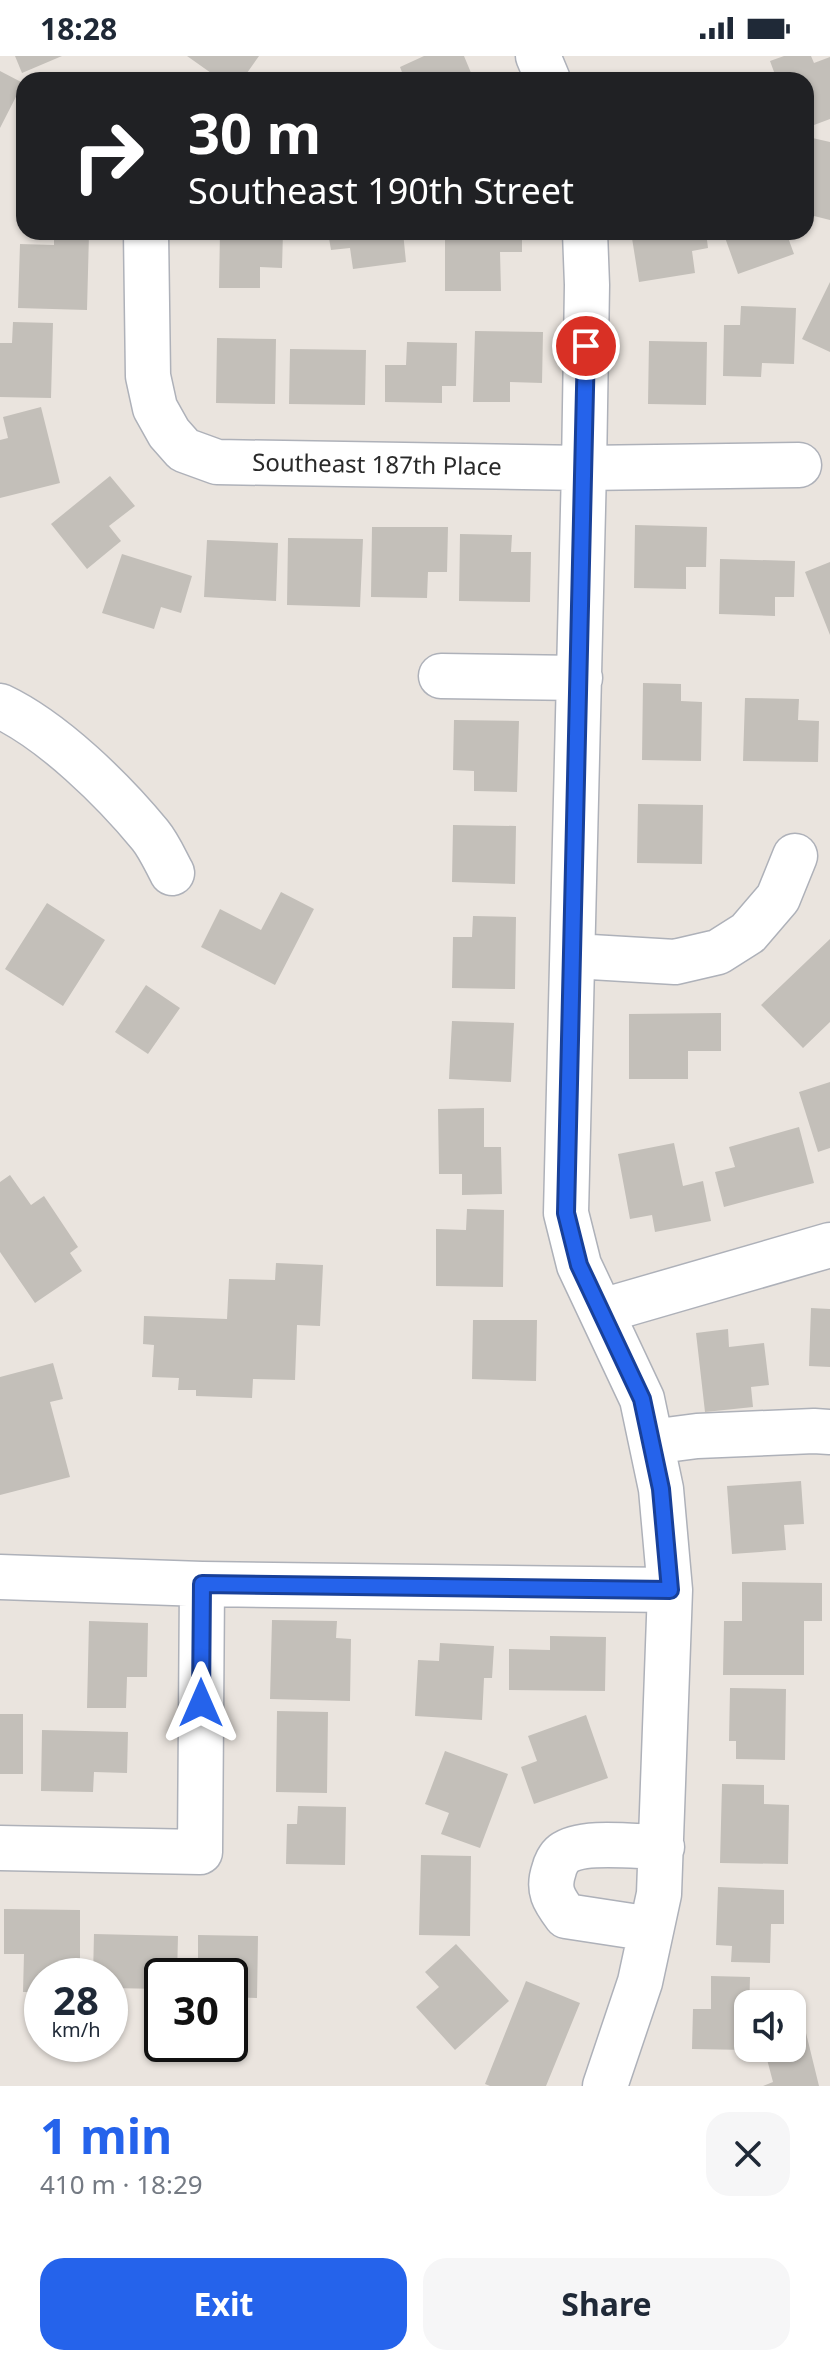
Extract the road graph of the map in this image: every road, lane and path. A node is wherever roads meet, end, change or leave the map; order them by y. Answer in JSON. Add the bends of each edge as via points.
{"nodes":[{"id":1,"x":146,"y":240,"type":"edge"},
{"id":2,"x":585,"y":240,"type":"edge"},
{"id":3,"x":799,"y":465,"type":"dead end"},
{"id":4,"x":584,"y":468,"type":"junction"},
{"id":5,"x":441,"y":676,"type":"dead end"},
{"id":6,"x":580,"y":678,"type":"junction"},
{"id":7,"x":0,"y":706,"type":"edge"},
{"id":8,"x":795,"y":856,"type":"dead end"},
{"id":9,"x":172,"y":873,"type":"dead end"},
{"id":10,"x":574,"y":956,"type":"junction"},
{"id":11,"x":830,"y":1245,"type":"edge"},
{"id":12,"x":602,"y":1311,"type":"junction"},
{"id":13,"x":830,"y":1432,"type":"edge"},
{"id":14,"x":651,"y":1442,"type":"junction"},
{"id":15,"x":0,"y":1577,"type":"edge"},
{"id":16,"x":202,"y":1584,"type":"junction"},
{"id":17,"x":670,"y":1590,"type":"junction"},
{"id":18,"x":662,"y":1847,"type":"junction"},
{"id":19,"x":0,"y":1848,"type":"edge"},
{"id":20,"x":651,"y":1929,"type":"junction"},
{"id":21,"x":613,"y":2083,"type":"edge"}],
"edges":[{"from":1,"to":4,"type":"street","name":"Southeast 187th Place","via":[[148,376],[155,408],[184,450],[217,462],[250,464]]},
{"from":2,"to":4,"type":"street"},
{"from":3,"to":4,"type":"street","name":"Southeast 187th Place"},
{"from":4,"to":6,"type":"street"},
{"from":5,"to":6,"type":"street"},
{"from":6,"to":10,"type":"street"},
{"from":7,"to":9,"type":"street","via":[[36,726],[98,780],[152,837]]},
{"from":8,"to":10,"type":"street","via":[[778,898],[748,933],[718,952],[675,962]]},
{"from":10,"to":12,"type":"street","via":[[566,1213],[579,1265]]},
{"from":11,"to":12,"type":"street"},
{"from":12,"to":14,"type":"street","via":[[642,1399]]},
{"from":13,"to":14,"type":"street"},
{"from":14,"to":17,"type":"street"},
{"from":15,"to":16,"type":"street"},
{"from":16,"to":17,"type":"street"},
{"from":16,"to":19,"type":"street","via":[[200,1852]]},
{"from":17,"to":18,"type":"street"},
{"from":18,"to":20,"type":"street"},
{"from":18,"to":20,"type":"street","via":[[581,1846],[562,1855],[551,1885],[552,1897],[566,1916]]},
{"from":20,"to":21,"type":"street"}]}
